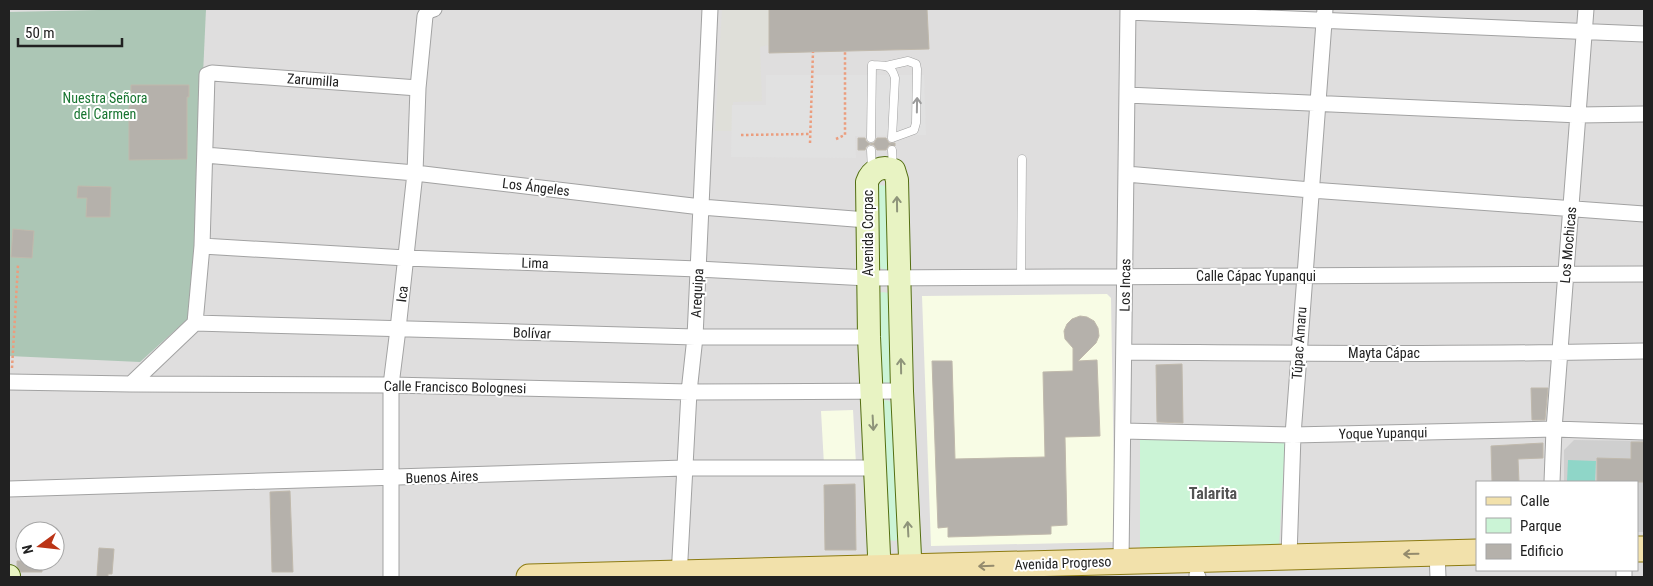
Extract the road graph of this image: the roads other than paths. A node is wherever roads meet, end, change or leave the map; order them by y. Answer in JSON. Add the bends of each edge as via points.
{"nodes":[{"id":1,"x":710,"y":9,"type":"edge"},
{"id":2,"x":1586,"y":9,"type":"edge"},
{"id":3,"x":431,"y":10,"type":"edge"},
{"id":4,"x":1128,"y":10,"type":"edge"},
{"id":5,"x":1325,"y":14,"type":"edge"},
{"id":6,"x":1585,"y":32,"type":"junction"},
{"id":7,"x":1644,"y":34,"type":"edge"},
{"id":8,"x":886,"y":66,"type":"junction"},
{"id":9,"x":418,"y":88,"type":"junction"},
{"id":10,"x":1127,"y":95,"type":"junction"},
{"id":11,"x":1319,"y":104,"type":"junction"},
{"id":12,"x":1644,"y":114,"type":"edge"},
{"id":13,"x":1579,"y":115,"type":"junction"},
{"id":14,"x":871,"y":138,"type":"dead end"},
{"id":15,"x":872,"y":150,"type":"dead end"},
{"id":16,"x":205,"y":155,"type":"junction"},
{"id":17,"x":1022,"y":159,"type":"dead end"},
{"id":18,"x":886,"y":164,"type":"junction"},
{"id":19,"x":415,"y":173,"type":"junction"},
{"id":20,"x":1126,"y":174,"type":"junction"},
{"id":21,"x":1311,"y":190,"type":"junction"},
{"id":22,"x":701,"y":207,"type":"junction"},
{"id":23,"x":1571,"y":209,"type":"junction"},
{"id":24,"x":1644,"y":214,"type":"edge"},
{"id":25,"x":867,"y":220,"type":"junction"},
{"id":26,"x":202,"y":246,"type":"junction"},
{"id":27,"x":406,"y":258,"type":"junction"},
{"id":28,"x":698,"y":269,"type":"junction"},
{"id":29,"x":1644,"y":274,"type":"edge"},
{"id":30,"x":1566,"y":275,"type":"junction"},
{"id":31,"x":1125,"y":276,"type":"junction"},
{"id":32,"x":1305,"y":276,"type":"junction"},
{"id":33,"x":1021,"y":277,"type":"junction"},
{"id":34,"x":868,"y":278,"type":"junction"},
{"id":35,"x":899,"y":278,"type":"junction"},
{"id":36,"x":195,"y":322,"type":"junction"},
{"id":37,"x":398,"y":329,"type":"junction"},
{"id":38,"x":695,"y":337,"type":"junction"},
{"id":39,"x":870,"y":337,"type":"junction"},
{"id":40,"x":1644,"y":351,"type":"edge"},
{"id":41,"x":1124,"y":352,"type":"junction"},
{"id":42,"x":1560,"y":353,"type":"junction"},
{"id":43,"x":1298,"y":354,"type":"junction"},
{"id":44,"x":9,"y":382,"type":"edge"},
{"id":45,"x":131,"y":384,"type":"junction"},
{"id":46,"x":391,"y":385,"type":"junction"},
{"id":47,"x":902,"y":391,"type":"junction"},
{"id":48,"x":689,"y":392,"type":"junction"},
{"id":49,"x":872,"y":392,"type":"junction"},
{"id":50,"x":1554,"y":429,"type":"junction"},
{"id":51,"x":1123,"y":431,"type":"junction"},
{"id":52,"x":1644,"y":432,"type":"edge"},
{"id":53,"x":1293,"y":436,"type":"junction"},
{"id":54,"x":684,"y":468,"type":"junction"},
{"id":55,"x":875,"y":468,"type":"junction"},
{"id":56,"x":390,"y":478,"type":"junction"},
{"id":57,"x":1552,"y":481,"type":"edge"},
{"id":58,"x":9,"y":489,"type":"edge"},
{"id":59,"x":1476,"y":552,"type":"edge"},
{"id":60,"x":1289,"y":557,"type":"junction"},
{"id":61,"x":1438,"y":567,"type":"edge"},
{"id":62,"x":1113,"y":569,"type":"edge"},
{"id":63,"x":1476,"y":569,"type":"edge"},
{"id":64,"x":880,"y":573,"type":"edge"},
{"id":65,"x":911,"y":573,"type":"edge"},
{"id":66,"x":672,"y":575,"type":"edge"},
{"id":67,"x":1198,"y":576,"type":"edge"},
{"id":68,"x":391,"y":577,"type":"edge"},
{"id":69,"x":529,"y":577,"type":"edge"}],
"edges":[{"from":1,"to":22,"type":"street","name":"Arequipa"},
{"from":2,"to":6,"type":"street","name":"Los Mochicas"},
{"from":3,"to":9,"type":"street","name":"Ica","via":[[425,16]]},
{"from":4,"to":5,"type":"street"},
{"from":4,"to":10,"type":"street","name":"Los Incas"},
{"from":5,"to":6,"type":"street"},
{"from":5,"to":11,"type":"street","name":"Túpac Amaru"},
{"from":6,"to":7,"type":"street"},
{"from":6,"to":13,"type":"street","name":"Los Mochicas"},
{"from":8,"to":8,"type":"lane","one_way":true,"via":[[893,70],[894,78],[892,138],[914,130],[917,69],[916,64],[908,61]]},
{"from":8,"to":14,"type":"lane","via":[[872,65]]},
{"from":9,"to":16,"type":"street","name":"Zarumilla","via":[[209,73]]},
{"from":9,"to":19,"type":"street","name":"Ica"},
{"from":10,"to":11,"type":"street"},
{"from":10,"to":20,"type":"street","name":"Los Incas"},
{"from":11,"to":13,"type":"street"},
{"from":11,"to":21,"type":"street","name":"Túpac Amaru"},
{"from":12,"to":13,"type":"street"},
{"from":13,"to":23,"type":"street","name":"Los Mochicas"},
{"from":15,"to":18,"type":"lane"},
{"from":16,"to":19,"type":"street","name":"Los Ángeles"},
{"from":16,"to":26,"type":"street"},
{"from":17,"to":33,"type":"lane"},
{"from":18,"to":25,"type":"street","name":"Avenida Corpac","via":[[868,182]]},
{"from":35,"to":18,"type":"street","name":"Avenida Corpac","one_way":true,"via":[[897,180]]},
{"from":19,"to":22,"type":"street","name":"Los Ángeles"},
{"from":19,"to":27,"type":"street","name":"Ica"},
{"from":20,"to":21,"type":"street"},
{"from":20,"to":31,"type":"street","name":"Los Incas"},
{"from":21,"to":23,"type":"street"},
{"from":21,"to":32,"type":"street","name":"Túpac Amaru"},
{"from":22,"to":25,"type":"street","name":"Los Ángeles"},
{"from":22,"to":28,"type":"street","name":"Arequipa"},
{"from":23,"to":24,"type":"street"},
{"from":23,"to":30,"type":"street","name":"Los Mochicas"},
{"from":25,"to":34,"type":"street","name":"Avenida Corpac"},
{"from":26,"to":27,"type":"street","name":"Lima"},
{"from":26,"to":36,"type":"street"},
{"from":27,"to":28,"type":"street","name":"Lima"},
{"from":27,"to":37,"type":"street","name":"Ica"},
{"from":28,"to":34,"type":"street","name":"Lima"},
{"from":28,"to":38,"type":"street","name":"Arequipa"},
{"from":29,"to":30,"type":"street","name":"Calle Cápac Yupanqui"},
{"from":30,"to":32,"type":"street","name":"Calle Cápac Yupanqui"},
{"from":30,"to":42,"type":"street","name":"Los Mochicas"},
{"from":31,"to":32,"type":"street","name":"Calle Cápac Yupanqui"},
{"from":31,"to":33,"type":"street","name":"Calle Cápac Yupanqui"},
{"from":31,"to":41,"type":"street","name":"Los Incas"},
{"from":32,"to":43,"type":"street","name":"Túpac Amaru"},
{"from":33,"to":35,"type":"street","name":"Calle Cápac Yupanqui"},
{"from":34,"to":35,"type":"street","name":"Calle Cápac Yupanqui"},
{"from":34,"to":39,"type":"street","name":"Avenida Corpac"},
{"from":47,"to":35,"type":"street","name":"Avenida Corpac","one_way":true},
{"from":36,"to":37,"type":"street","name":"Bolívar"},
{"from":36,"to":45,"type":"street"},
{"from":37,"to":38,"type":"street","name":"Bolívar"},
{"from":37,"to":46,"type":"street","name":"Ica"},
{"from":38,"to":39,"type":"street","name":"Bolívar"},
{"from":38,"to":48,"type":"street","name":"Arequipa"},
{"from":39,"to":49,"type":"street","name":"Avenida Corpac"},
{"from":40,"to":42,"type":"street","name":"Mayta Cápac"},
{"from":41,"to":43,"type":"street","name":"Mayta Cápac"},
{"from":41,"to":51,"type":"street","name":"Los Incas"},
{"from":42,"to":43,"type":"street","name":"Mayta Cápac"},
{"from":42,"to":50,"type":"street","name":"Los Mochicas"},
{"from":43,"to":53,"type":"street","name":"Túpac Amaru"},
{"from":44,"to":45,"type":"street","name":"Calle Francisco Bolognesi"},
{"from":45,"to":46,"type":"street","name":"Calle Francisco Bolognesi"},
{"from":46,"to":48,"type":"street","name":"Calle Francisco Bolognesi"},
{"from":46,"to":56,"type":"street","name":"Ica"},
{"from":47,"to":49,"type":"street","name":"Calle Francisco Bolognesi"},
{"from":65,"to":47,"type":"street","name":"Avenida Corpac","one_way":true},
{"from":48,"to":49,"type":"street","name":"Calle Francisco Bolognesi"},
{"from":48,"to":54,"type":"street","name":"Arequipa"},
{"from":49,"to":55,"type":"street","name":"Avenida Corpac","one_way":true},
{"from":50,"to":52,"type":"street","name":"Yoque Yupanqui"},
{"from":50,"to":53,"type":"street","name":"Yoque Yupanqui"},
{"from":50,"to":57,"type":"street","name":"Los Mochicas"},
{"from":51,"to":53,"type":"street","name":"Yoque Yupanqui"},
{"from":51,"to":62,"type":"street","name":"Los Incas"},
{"from":53,"to":60,"type":"street","name":"Túpac Amaru"},
{"from":54,"to":55,"type":"street","name":"Buenos Aires"},
{"from":54,"to":56,"type":"street","name":"Buenos Aires"},
{"from":54,"to":66,"type":"street","name":"Arequipa"},
{"from":55,"to":64,"type":"street","name":"Avenida Corpac"},
{"from":56,"to":58,"type":"street","name":"Buenos Aires"},
{"from":56,"to":68,"type":"street","name":"Ica"},
{"from":59,"to":61,"type":"main road","name":"Avenida Progreso"},
{"from":61,"to":60,"type":"main road","name":"Avenida Progreso","one_way":true},
{"from":60,"to":62,"type":"main road","name":"Avenida Progreso"},
{"from":61,"to":63,"type":"main road","name":"Avenida Progreso"},
{"from":61,"to":67,"type":"main road","name":"Avenida Progreso"},
{"from":62,"to":65,"type":"main road","name":"Avenida Progreso","one_way":true},
{"from":62,"to":67,"type":"main road","name":"Avenida Progreso"},
{"from":64,"to":65,"type":"main road","name":"Avenida Progreso"},
{"from":64,"to":66,"type":"main road","name":"Avenida Progreso"},
{"from":66,"to":69,"type":"main road","name":"Avenida Progreso"}]}
